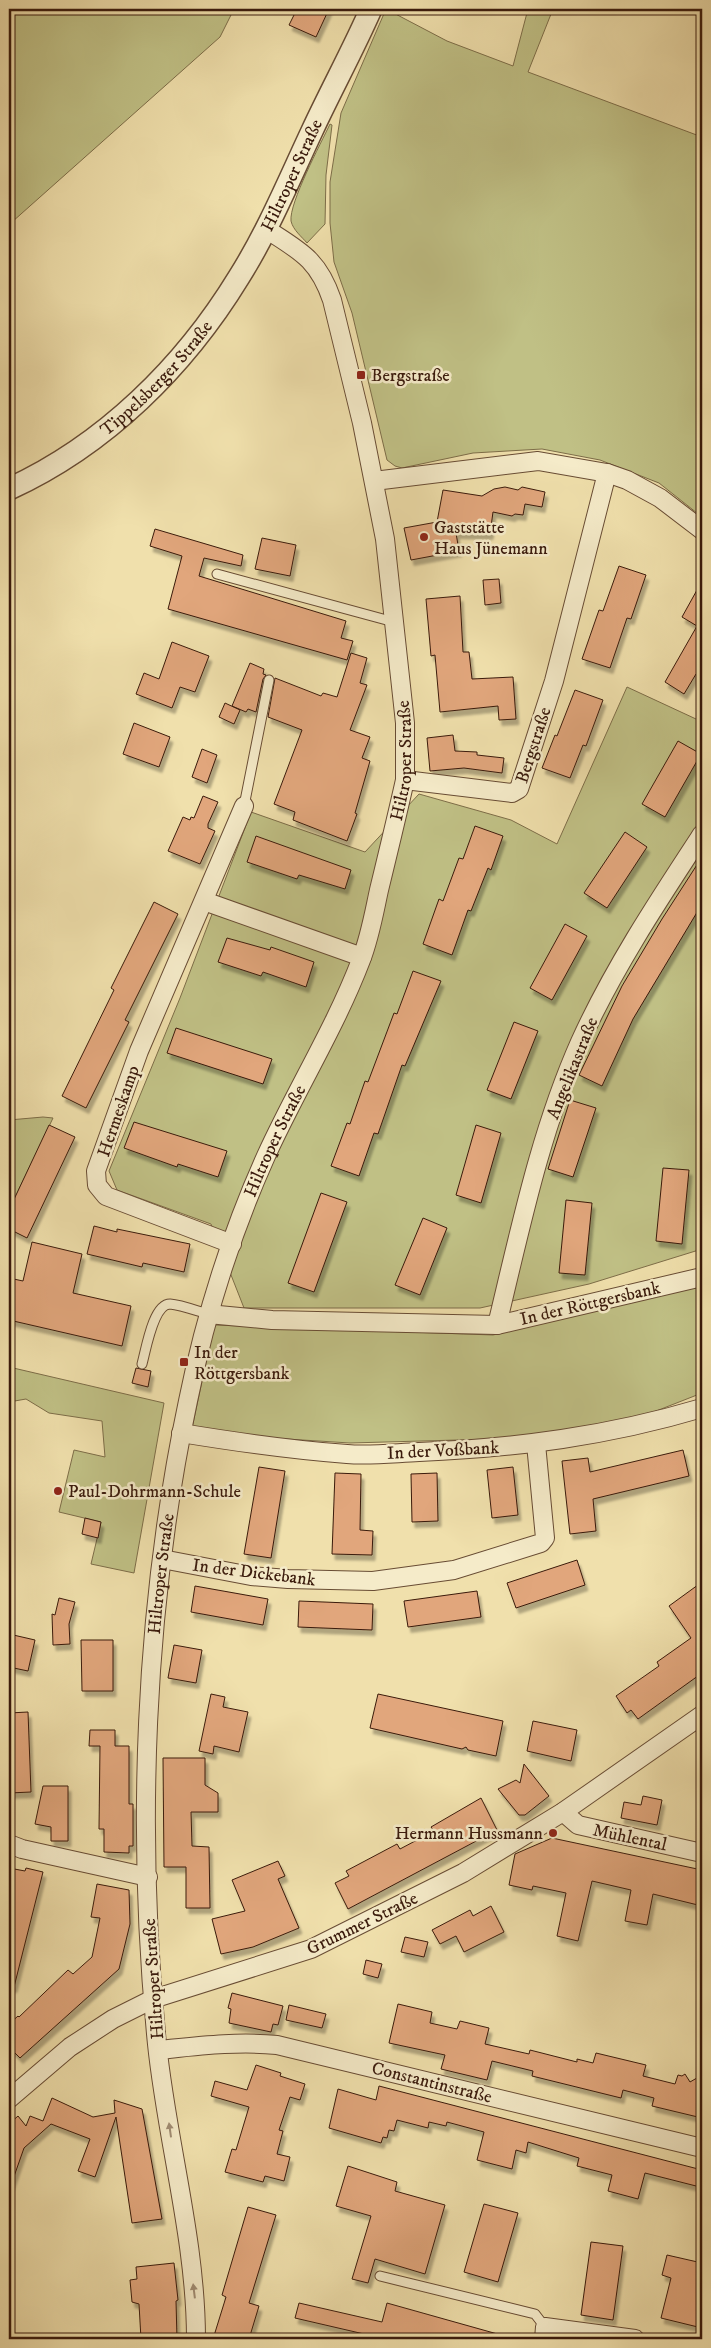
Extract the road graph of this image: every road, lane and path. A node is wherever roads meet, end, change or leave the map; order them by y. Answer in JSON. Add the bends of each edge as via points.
{"nodes":[{"id":1,"x":371,"y":9,"type":"edge"},
{"id":2,"x":266,"y":229,"type":"junction"},
{"id":3,"x":606,"y":473,"type":"junction"},
{"id":4,"x":374,"y":481,"type":"junction"},
{"id":5,"x":9,"y":489,"type":"edge"},
{"id":6,"x":702,"y":530,"type":"edge"},
{"id":7,"x":217,"y":574,"type":"dead end"},
{"id":8,"x":394,"y":622,"type":"junction"},
{"id":9,"x":269,"y":680,"type":"dead end"},
{"id":10,"x":405,"y":780,"type":"junction"},
{"id":11,"x":244,"y":806,"type":"joint"},
{"id":12,"x":702,"y":834,"type":"edge"},
{"id":13,"x":204,"y":901,"type":"junction"},
{"id":14,"x":362,"y":957,"type":"junction"},
{"id":15,"x":232,"y":1244,"type":"junction"},
{"id":16,"x":702,"y":1277,"type":"edge"},
{"id":17,"x":208,"y":1314,"type":"junction"},
{"id":18,"x":497,"y":1325,"type":"junction"},
{"id":19,"x":142,"y":1364,"type":"dead end"},
{"id":20,"x":702,"y":1408,"type":"edge"},
{"id":21,"x":181,"y":1433,"type":"junction"},
{"id":22,"x":536,"y":1444,"type":"junction"},
{"id":23,"x":162,"y":1559,"type":"junction"},
{"id":24,"x":702,"y":1715,"type":"edge"},
{"id":25,"x":563,"y":1812,"type":"junction"},
{"id":26,"x":9,"y":1844,"type":"edge"},
{"id":27,"x":702,"y":1853,"type":"edge"},
{"id":28,"x":148,"y":1877,"type":"junction"},
{"id":29,"x":153,"y":1999,"type":"junction"},
{"id":30,"x":158,"y":2050,"type":"junction"},
{"id":31,"x":9,"y":2099,"type":"edge"},
{"id":32,"x":702,"y":2148,"type":"edge"},
{"id":33,"x":380,"y":2276,"type":"dead end"},
{"id":34,"x":545,"y":2333,"type":"edge"},
{"id":35,"x":196,"y":2339,"type":"edge"},
{"id":36,"x":634,"y":2339,"type":"edge"}],
"edges":[{"from":1,"to":2,"type":"street","name":"Hiltroper Straße"},
{"from":2,"to":4,"type":"street","name":"Hiltroper Straße","via":[[303,253],[327,285],[352,377]]},
{"from":2,"to":5,"type":"street","name":"Tippelsberger Straße","via":[[240,277],[209,323],[137,404],[77,450],[30,480]]},
{"from":3,"to":4,"type":"street","via":[[538,461]]},
{"from":3,"to":6,"type":"street","via":[[660,498]]},
{"from":3,"to":10,"type":"street","name":"Bergstraße","via":[[554,681],[520,790],[512,793]]},
{"from":4,"to":8,"type":"street","name":"Hiltroper Straße","via":[[385,539]]},
{"from":7,"to":8,"type":"lane"},
{"from":8,"to":10,"type":"street","name":"Hiltroper Straße","via":[[405,723]]},
{"from":9,"to":11,"type":"lane","name":"Hermeskamp"},
{"from":10,"to":14,"type":"street","name":"Hiltroper Straße"},
{"from":11,"to":13,"type":"street","name":"Hermeskamp"},
{"from":12,"to":18,"type":"street","name":"Angelikastraße","via":[[607,986],[580,1043],[547,1130]]},
{"from":13,"to":14,"type":"street"},
{"from":13,"to":15,"type":"street","name":"Hermeskamp","via":[[139,1051],[96,1170],[97,1185],[106,1196]]},
{"from":14,"to":15,"type":"street","name":"Hiltroper Straße","via":[[339,1011],[267,1155]]},
{"from":15,"to":17,"type":"street","name":"Hiltroper Straße"},
{"from":16,"to":18,"type":"street","name":"In der Röttgersbank"},
{"from":17,"to":18,"type":"street","name":"In der Röttgersbank","via":[[272,1320]]},
{"from":17,"to":19,"type":"lane","via":[[170,1304],[163,1306],[156,1313]]},
{"from":17,"to":21,"type":"street","name":"Hiltroper Straße"},
{"from":20,"to":22,"type":"street","name":"In der Voßbank","via":[[647,1424]]},
{"from":21,"to":22,"type":"street","name":"In der Voßbank","via":[[254,1445],[349,1454]]},
{"from":21,"to":23,"type":"street","name":"Hiltroper Straße"},
{"from":22,"to":23,"type":"street","name":"In der Dickebank","via":[[545,1538],[541,1543],[454,1570],[373,1581],[325,1581],[251,1576]]},
{"from":23,"to":28,"type":"street","name":"Hiltroper Straße","via":[[148,1723]]},
{"from":24,"to":25,"type":"street","name":"Grummer Straße"},
{"from":25,"to":27,"type":"street","name":"Mühlental","via":[[578,1825]]},
{"from":25,"to":29,"type":"street","name":"Grummer Straße","via":[[463,1873],[338,1937],[259,1967]]},
{"from":26,"to":28,"type":"street"},
{"from":28,"to":29,"type":"street","name":"Hiltroper Straße"},
{"from":29,"to":30,"type":"street","name":"Hiltroper Straße"},
{"from":29,"to":31,"type":"street","name":"Grummer Straße","via":[[113,2019],[70,2047]]},
{"from":30,"to":32,"type":"street","name":"Constantinstraße","via":[[251,2042],[277,2045]]},
{"from":35,"to":30,"type":"street","name":"Hiltroper Straße","one_way":true,"via":[[190,2250]]},
{"from":33,"to":34,"type":"lane","via":[[535,2314]]},
{"from":34,"to":36,"type":"street"}]}
